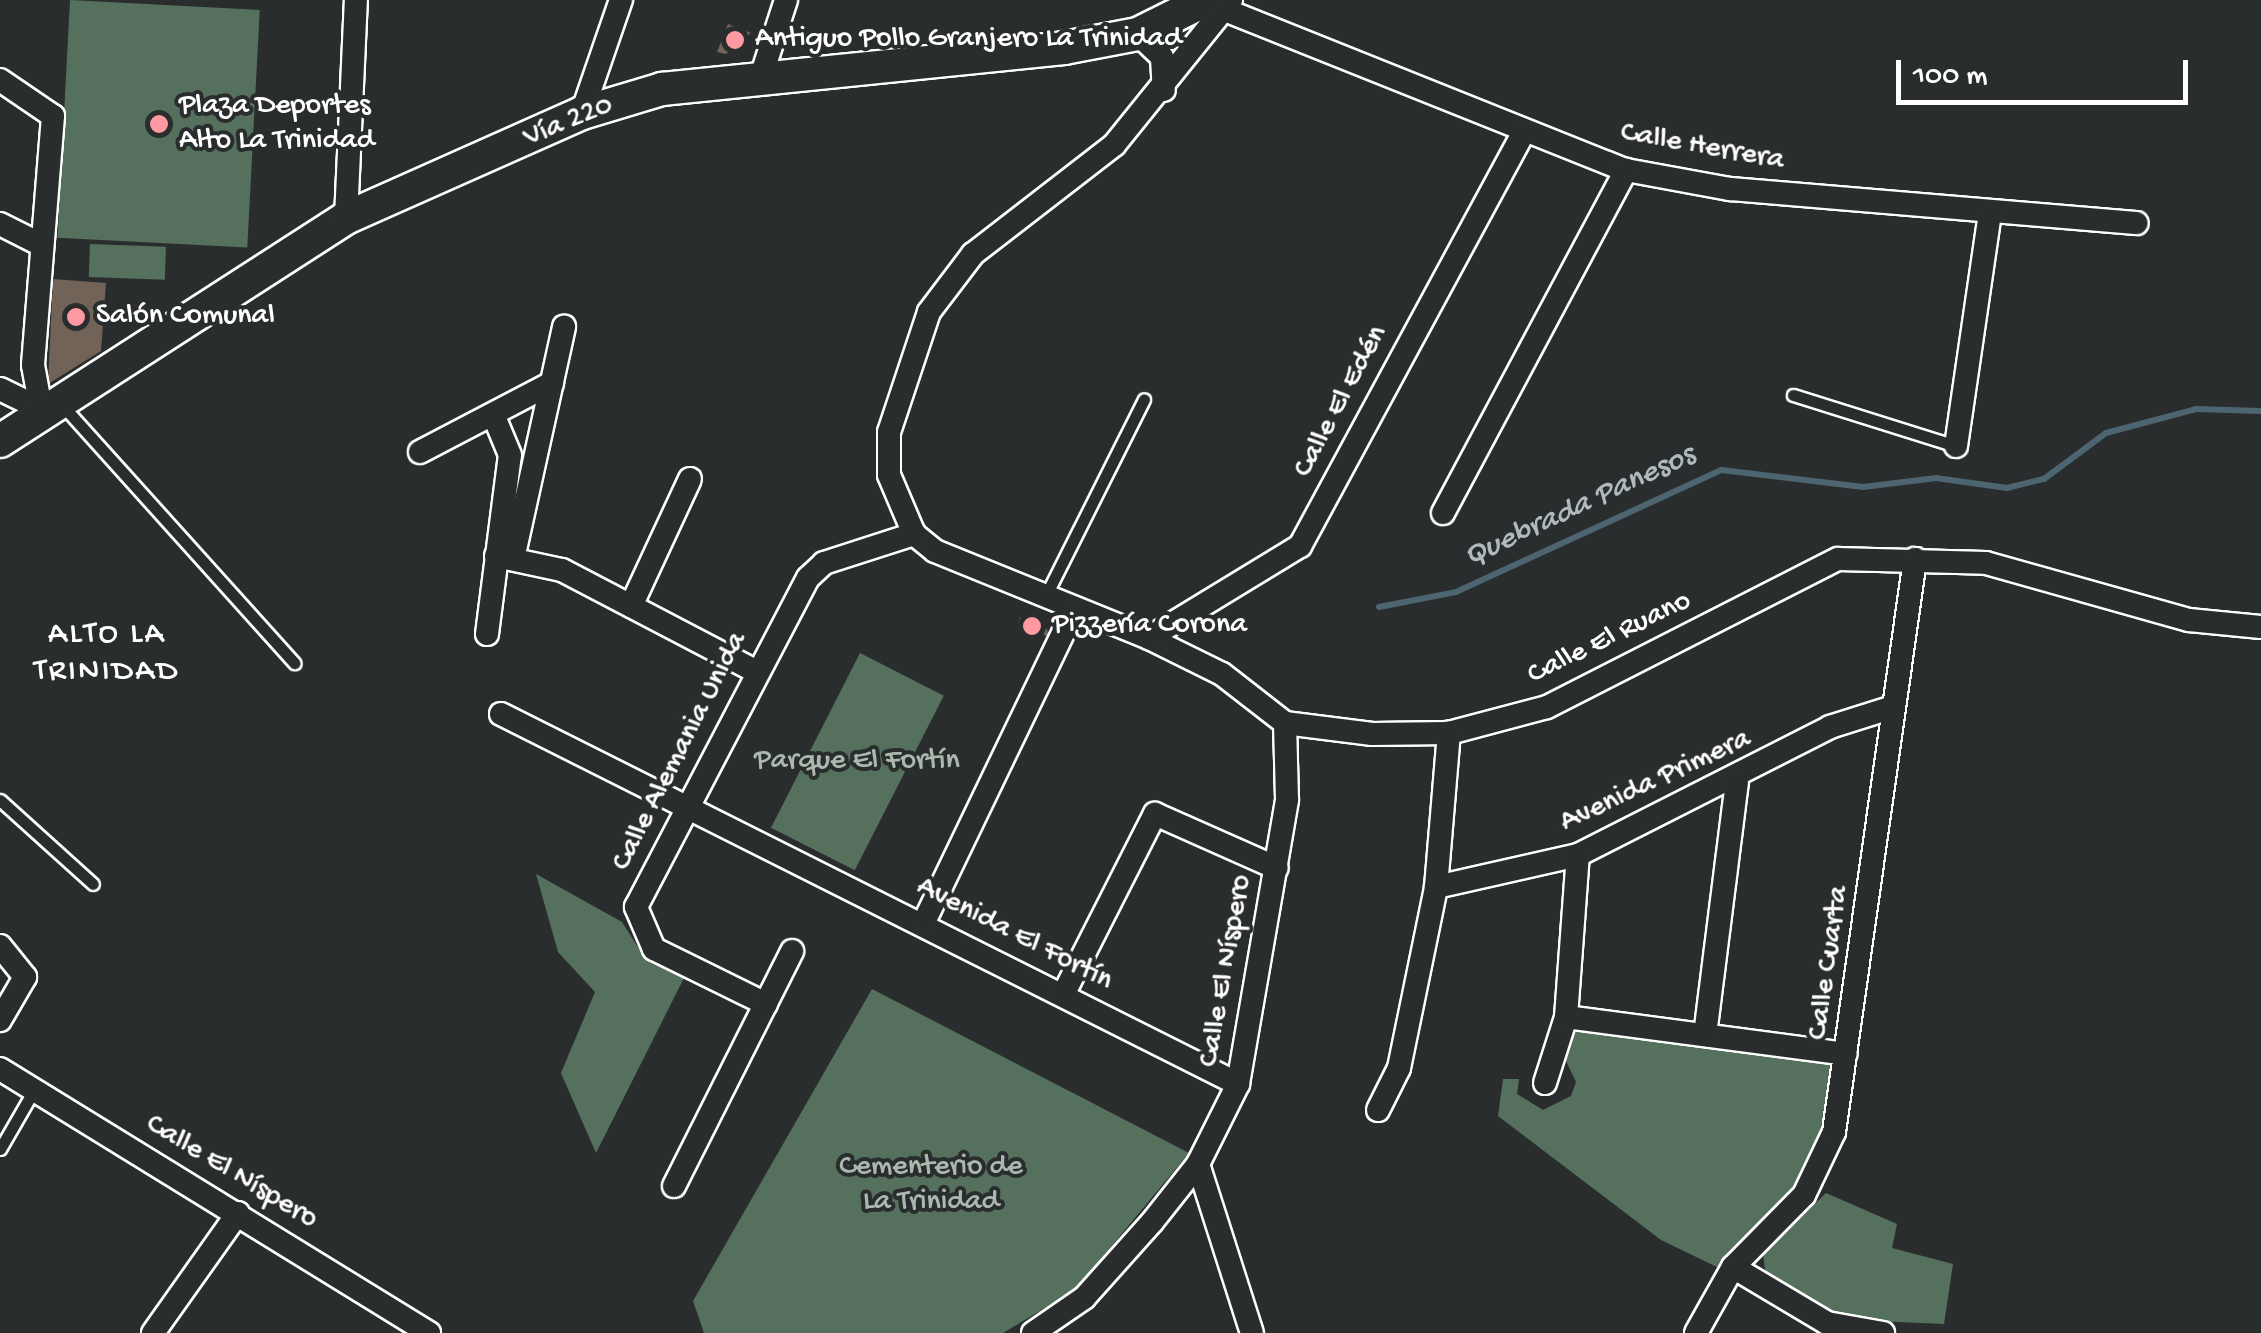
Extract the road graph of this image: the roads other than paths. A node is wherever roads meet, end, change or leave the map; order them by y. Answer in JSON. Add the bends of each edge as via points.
{"nodes":[{"id":1,"x":356,"y":0,"type":"edge"},
{"id":2,"x":621,"y":0,"type":"edge"},
{"id":3,"x":786,"y":0,"type":"edge"},
{"id":4,"x":1221,"y":3,"type":"edge"},
{"id":5,"x":1138,"y":34,"type":"junction"},
{"id":6,"x":761,"y":77,"type":"junction"},
{"id":7,"x":0,"y":80,"type":"edge"},
{"id":8,"x":1164,"y":90,"type":"junction"},
{"id":9,"x":582,"y":113,"type":"junction"},
{"id":10,"x":1524,"y":132,"type":"junction"},
{"id":11,"x":1626,"y":170,"type":"junction"},
{"id":12,"x":1990,"y":213,"type":"junction"},
{"id":13,"x":346,"y":218,"type":"junction"},
{"id":14,"x":2137,"y":223,"type":"dead end"},
{"id":15,"x":0,"y":224,"type":"edge"},
{"id":16,"x":42,"y":245,"type":"junction"},
{"id":17,"x":564,"y":328,"type":"dead end"},
{"id":18,"x":552,"y":384,"type":"junction"},
{"id":19,"x":0,"y":390,"type":"edge"},
{"id":20,"x":1793,"y":395,"type":"dead end"},
{"id":21,"x":1144,"y":399,"type":"dead end"},
{"id":22,"x":49,"y":404,"type":"junction"},
{"id":23,"x":493,"y":414,"type":"junction"},
{"id":24,"x":0,"y":441,"type":"edge"},
{"id":25,"x":1956,"y":446,"type":"joint"},
{"id":26,"x":420,"y":452,"type":"dead end"},
{"id":27,"x":690,"y":478,"type":"dead end"},
{"id":28,"x":1442,"y":512,"type":"dead end"},
{"id":29,"x":914,"y":534,"type":"junction"},
{"id":30,"x":505,"y":557,"type":"junction"},
{"id":31,"x":1915,"y":559,"type":"junction"},
{"id":32,"x":1043,"y":600,"type":"junction"},
{"id":33,"x":631,"y":606,"type":"junction"},
{"id":34,"x":1073,"y":613,"type":"junction"},
{"id":35,"x":2261,"y":627,"type":"edge"},
{"id":36,"x":487,"y":634,"type":"dead end"},
{"id":37,"x":1149,"y":638,"type":"junction"},
{"id":38,"x":294,"y":662,"type":"dead end"},
{"id":39,"x":755,"y":670,"type":"junction"},
{"id":40,"x":1893,"y":707,"type":"junction"},
{"id":41,"x":500,"y":714,"type":"dead end"},
{"id":42,"x":1285,"y":723,"type":"junction"},
{"id":43,"x":1449,"y":733,"type":"junction"},
{"id":44,"x":1737,"y":782,"type":"junction"},
{"id":45,"x":0,"y":800,"type":"edge"},
{"id":46,"x":684,"y":808,"type":"junction"},
{"id":47,"x":1578,"y":856,"type":"junction"},
{"id":48,"x":1277,"y":868,"type":"junction"},
{"id":49,"x":93,"y":884,"type":"dead end"},
{"id":50,"x":1436,"y":887,"type":"junction"},
{"id":51,"x":924,"y":922,"type":"junction"},
{"id":52,"x":0,"y":946,"type":"edge"},
{"id":53,"x":792,"y":951,"type":"dead end"},
{"id":54,"x":1064,"y":993,"type":"junction"},
{"id":55,"x":766,"y":1004,"type":"junction"},
{"id":56,"x":1566,"y":1017,"type":"junction"},
{"id":57,"x":0,"y":1020,"type":"edge"},
{"id":58,"x":1705,"y":1035,"type":"junction"},
{"id":59,"x":1846,"y":1054,"type":"junction"},
{"id":60,"x":0,"y":1069,"type":"edge"},
{"id":61,"x":1545,"y":1083,"type":"dead end"},
{"id":62,"x":1238,"y":1084,"type":"junction"},
{"id":63,"x":34,"y":1090,"type":"junction"},
{"id":64,"x":1378,"y":1110,"type":"dead end"},
{"id":65,"x":0,"y":1149,"type":"edge"},
{"id":66,"x":1198,"y":1164,"type":"junction"},
{"id":67,"x":674,"y":1186,"type":"dead end"},
{"id":68,"x":238,"y":1213,"type":"junction"},
{"id":69,"x":1733,"y":1267,"type":"junction"},
{"id":70,"x":154,"y":1333,"type":"edge"},
{"id":71,"x":429,"y":1333,"type":"edge"},
{"id":72,"x":1033,"y":1333,"type":"edge"},
{"id":73,"x":1252,"y":1333,"type":"edge"},
{"id":74,"x":1696,"y":1333,"type":"edge"},
{"id":75,"x":1882,"y":1333,"type":"edge"}],
"edges":[{"from":1,"to":13,"type":"street"},
{"from":2,"to":9,"type":"street"},
{"from":3,"to":6,"type":"street"},
{"from":4,"to":5,"type":"main road","name":"Vía 220"},
{"from":4,"to":8,"type":"street"},
{"from":4,"to":10,"type":"street","name":"Calle Herrera"},
{"from":5,"to":6,"type":"main road","name":"Vía 220"},
{"from":5,"to":8,"type":"street","via":[[1162,57]]},
{"from":6,"to":9,"type":"main road","name":"Vía 220","via":[[662,89]]},
{"from":7,"to":16,"type":"street","via":[[53,116]]},
{"from":8,"to":29,"type":"street","via":[[1114,145],[973,254],[929,312],[890,432],[890,476]]},
{"from":9,"to":13,"type":"main road","name":"Vía 220"},
{"from":10,"to":11,"type":"street","name":"Calle Herrera"},
{"from":10,"to":37,"type":"street","name":"Calle El Edén","via":[[1300,546]]},
{"from":11,"to":12,"type":"street","name":"Calle Herrera"},
{"from":11,"to":28,"type":"street"},
{"from":12,"to":14,"type":"street","name":"Calle Herrera"},
{"from":12,"to":25,"type":"street"},
{"from":13,"to":22,"type":"main road","name":"Vía 220"},
{"from":15,"to":16,"type":"street"},
{"from":16,"to":22,"type":"street","via":[[33,365]]},
{"from":17,"to":18,"type":"street"},
{"from":18,"to":23,"type":"street"},
{"from":18,"to":30,"type":"street"},
{"from":19,"to":22,"type":"street"},
{"from":20,"to":25,"type":"lane"},
{"from":21,"to":32,"type":"lane"},
{"from":22,"to":24,"type":"main road","name":"Vía 220"},
{"from":22,"to":38,"type":"lane"},
{"from":23,"to":26,"type":"street"},
{"from":23,"to":30,"type":"street","via":[[510,455]]},
{"from":27,"to":33,"type":"street"},
{"from":29,"to":32,"type":"street"},
{"from":29,"to":39,"type":"street","name":"Calle Alemania Unida","via":[[824,563]]},
{"from":30,"to":33,"type":"street","via":[[562,570]]},
{"from":30,"to":36,"type":"street"},
{"from":31,"to":35,"type":"street","name":"Calle El Ruano","via":[[1986,563],[2189,620]]},
{"from":31,"to":40,"type":"street","name":"Calle Cuarta"},
{"from":31,"to":43,"type":"street","name":"Calle El Ruano","via":[[1820,565],[1547,708]]},
{"from":32,"to":34,"type":"street"},
{"from":33,"to":39,"type":"street"},
{"from":34,"to":37,"type":"street"},
{"from":34,"to":51,"type":"street"},
{"from":37,"to":42,"type":"street","via":[[1222,674]]},
{"from":39,"to":46,"type":"street","name":"Calle Alemania Unida"},
{"from":40,"to":44,"type":"street","name":"Avenida Primera","via":[[1830,727]]},
{"from":40,"to":59,"type":"street","name":"Calle Cuarta"},
{"from":41,"to":46,"type":"street","name":"Avenida El Fortín"},
{"from":42,"to":43,"type":"street","name":"Calle El Ruano"},
{"from":42,"to":48,"type":"street","name":"Calle El Níspero"},
{"from":43,"to":50,"type":"street"},
{"from":44,"to":47,"type":"street","name":"Avenida Primera"},
{"from":44,"to":58,"type":"street"},
{"from":45,"to":49,"type":"lane"},
{"from":46,"to":51,"type":"street","name":"Avenida El Fortín"},
{"from":46,"to":55,"type":"street","name":"Calle Alemania Unida","via":[[636,908],[642,932],[654,950]]},
{"from":47,"to":50,"type":"street","name":"Avenida Primera"},
{"from":47,"to":56,"type":"street"},
{"from":48,"to":54,"type":"street","via":[[1155,814]]},
{"from":48,"to":62,"type":"street","name":"Calle El Níspero"},
{"from":50,"to":64,"type":"street","via":[[1399,1068]]},
{"from":51,"to":54,"type":"street","name":"Avenida El Fortín"},
{"from":52,"to":57,"type":"street","via":[[25,977]]},
{"from":53,"to":55,"type":"street"},
{"from":54,"to":62,"type":"street","name":"Avenida El Fortín"},
{"from":55,"to":67,"type":"street"},
{"from":56,"to":58,"type":"street"},
{"from":56,"to":61,"type":"street"},
{"from":58,"to":59,"type":"street"},
{"from":59,"to":69,"type":"street","name":"Calle Cuarta","via":[[1818,1171]]},
{"from":60,"to":63,"type":"street","name":"Calle El Níspero"},
{"from":62,"to":66,"type":"street","name":"Calle El Níspero"},
{"from":63,"to":65,"type":"lane"},
{"from":63,"to":68,"type":"street","name":"Calle El Níspero"},
{"from":66,"to":72,"type":"street","name":"Calle El Níspero","via":[[1084,1298]]},
{"from":66,"to":73,"type":"street"},
{"from":68,"to":70,"type":"street"},
{"from":68,"to":71,"type":"street","name":"Calle El Níspero"},
{"from":69,"to":74,"type":"street","name":"Calle Cuarta"},
{"from":69,"to":75,"type":"street","via":[[1828,1323]]}]}
